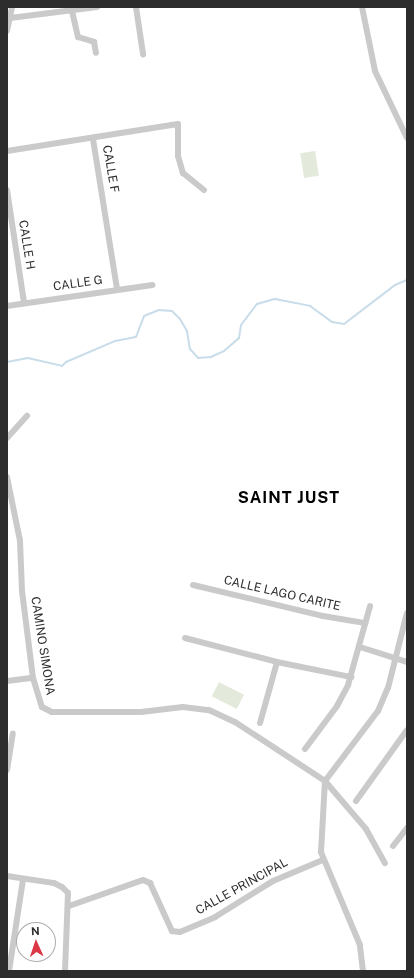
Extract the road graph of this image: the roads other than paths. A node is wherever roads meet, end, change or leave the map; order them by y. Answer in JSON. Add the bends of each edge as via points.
{"nodes":[{"id":1,"x":12,"y":7,"type":"edge"},
{"id":2,"x":97,"y":7,"type":"edge"},
{"id":3,"x":136,"y":7,"type":"edge"},
{"id":4,"x":362,"y":7,"type":"edge"},
{"id":5,"x":72,"y":11,"type":"junction"},
{"id":6,"x":10,"y":18,"type":"junction"},
{"id":7,"x":7,"y":31,"type":"edge"},
{"id":8,"x":96,"y":53,"type":"dead end"},
{"id":9,"x":143,"y":54,"type":"dead end"},
{"id":10,"x":93,"y":138,"type":"junction"},
{"id":11,"x":407,"y":138,"type":"edge"},
{"id":12,"x":7,"y":151,"type":"edge"},
{"id":13,"x":7,"y":190,"type":"edge"},
{"id":14,"x":204,"y":190,"type":"dead end"},
{"id":15,"x":152,"y":285,"type":"dead end"},
{"id":16,"x":117,"y":289,"type":"junction"},
{"id":17,"x":24,"y":303,"type":"junction"},
{"id":18,"x":7,"y":306,"type":"edge"},
{"id":19,"x":27,"y":416,"type":"dead end"},
{"id":20,"x":7,"y":438,"type":"edge"},
{"id":21,"x":7,"y":477,"type":"edge"},
{"id":22,"x":194,"y":585,"type":"dead end"},
{"id":23,"x":370,"y":606,"type":"dead end"},
{"id":24,"x":407,"y":613,"type":"edge"},
{"id":25,"x":365,"y":623,"type":"junction"},
{"id":26,"x":185,"y":638,"type":"dead end"},
{"id":27,"x":360,"y":647,"type":"junction"},
{"id":28,"x":394,"y":658,"type":"junction"},
{"id":29,"x":277,"y":662,"type":"junction"},
{"id":30,"x":407,"y":662,"type":"edge"},
{"id":31,"x":351,"y":676,"type":"junction"},
{"id":32,"x":33,"y":678,"type":"junction"},
{"id":33,"x":7,"y":681,"type":"edge"},
{"id":34,"x":260,"y":723,"type":"dead end"},
{"id":35,"x":407,"y":730,"type":"edge"},
{"id":36,"x":13,"y":733,"type":"dead end"},
{"id":37,"x":9,"y":744,"type":"edge"},
{"id":38,"x":305,"y":749,"type":"dead end"},
{"id":39,"x":7,"y":770,"type":"edge"},
{"id":40,"x":325,"y":781,"type":"junction"},
{"id":41,"x":356,"y":801,"type":"dead end"},
{"id":42,"x":407,"y":828,"type":"edge"},
{"id":43,"x":393,"y":846,"type":"dead end"},
{"id":44,"x":323,"y":860,"type":"junction"},
{"id":45,"x":385,"y":863,"type":"dead end"},
{"id":46,"x":7,"y":876,"type":"edge"},
{"id":47,"x":23,"y":879,"type":"junction"},
{"id":48,"x":69,"y":906,"type":"junction"},
{"id":49,"x":9,"y":971,"type":"edge"},
{"id":50,"x":65,"y":971,"type":"edge"},
{"id":51,"x":363,"y":971,"type":"edge"}],
"edges":[{"from":1,"to":6,"type":"street"},
{"from":2,"to":5,"type":"street"},
{"from":3,"to":9,"type":"street"},
{"from":4,"to":11,"type":"street","via":[[375,71]]},
{"from":5,"to":6,"type":"street"},
{"from":5,"to":8,"type":"street","via":[[78,37],[94,42]]},
{"from":6,"to":7,"type":"street"},
{"from":10,"to":12,"type":"street","name":"CALLE F"},
{"from":10,"to":14,"type":"street","via":[[178,124],[178,156],[183,173]]},
{"from":10,"to":16,"type":"street","name":"CALLE F"},
{"from":13,"to":17,"type":"street","name":"CALLE H"},
{"from":15,"to":16,"type":"street","name":"CALLE G"},
{"from":16,"to":17,"type":"street","name":"CALLE G"},
{"from":17,"to":18,"type":"street","name":"CALLE G"},
{"from":19,"to":20,"type":"street"},
{"from":21,"to":32,"type":"street","name":"CAMINO SIMONA","via":[[20,541],[22,590]]},
{"from":22,"to":25,"type":"street","name":"CALLE LAGO CARITE","via":[[323,616]]},
{"from":23,"to":25,"type":"street"},
{"from":24,"to":28,"type":"street"},
{"from":25,"to":27,"type":"street"},
{"from":26,"to":29,"type":"street"},
{"from":27,"to":28,"type":"street"},
{"from":27,"to":31,"type":"street"},
{"from":28,"to":30,"type":"street"},
{"from":28,"to":40,"type":"street","via":[[388,688],[378,711]]},
{"from":29,"to":31,"type":"street"},
{"from":29,"to":34,"type":"street"},
{"from":31,"to":38,"type":"street","via":[[337,706]]},
{"from":32,"to":33,"type":"street"},
{"from":32,"to":40,"type":"street","name":"CAMINO SIMONA","via":[[42,707],[52,712],[142,712],[183,707],[209,710],[235,722]]},
{"from":35,"to":41,"type":"street"},
{"from":36,"to":37,"type":"street"},
{"from":37,"to":39,"type":"street"},
{"from":40,"to":44,"type":"street","via":[[320,845]]},
{"from":40,"to":45,"type":"street","name":"CAMINO SIMONA","via":[[366,828]]},
{"from":42,"to":43,"type":"street"},
{"from":44,"to":48,"type":"street","name":"CALLE PRINCIPAL","via":[[274,881],[215,917],[180,932],[172,931],[150,884],[143,880]]},
{"from":44,"to":51,"type":"street","via":[[360,945]]},
{"from":46,"to":47,"type":"street"},
{"from":47,"to":48,"type":"street","via":[[62,886],[68,893]]},
{"from":47,"to":49,"type":"street"},
{"from":48,"to":50,"type":"street"}]}
